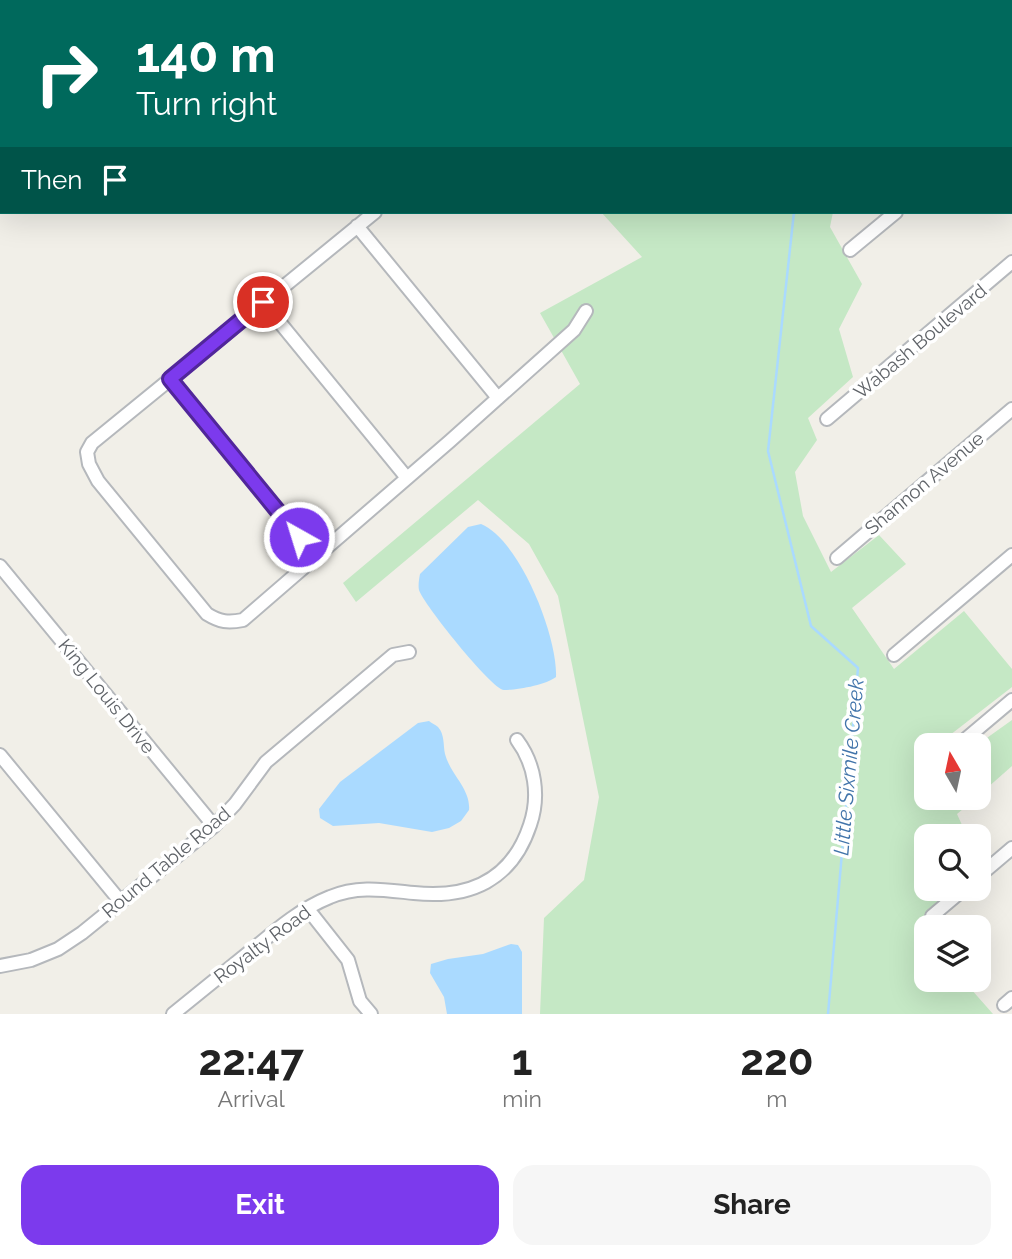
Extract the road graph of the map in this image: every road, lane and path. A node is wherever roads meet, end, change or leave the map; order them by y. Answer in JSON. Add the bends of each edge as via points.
{"nodes":[{"id":1,"x":372,"y":214,"type":"edge"},
{"id":2,"x":894,"y":214,"type":"edge"},
{"id":3,"x":357,"y":226,"type":"junction"},
{"id":4,"x":849,"y":250,"type":"dead end"},
{"id":5,"x":1012,"y":262,"type":"edge"},
{"id":6,"x":263,"y":302,"type":"junction"},
{"id":7,"x":586,"y":311,"type":"dead end"},
{"id":8,"x":170,"y":379,"type":"junction"},
{"id":9,"x":498,"y":398,"type":"junction"},
{"id":10,"x":1012,"y":409,"type":"edge"},
{"id":11,"x":827,"y":419,"type":"dead end"},
{"id":12,"x":407,"y":478,"type":"junction"},
{"id":13,"x":1012,"y":555,"type":"edge"},
{"id":14,"x":315,"y":557,"type":"junction"},
{"id":15,"x":837,"y":558,"type":"dead end"},
{"id":16,"x":0,"y":566,"type":"edge"},
{"id":17,"x":409,"y":652,"type":"dead end"},
{"id":18,"x":894,"y":655,"type":"dead end"},
{"id":19,"x":1012,"y":700,"type":"edge"},
{"id":20,"x":973,"y":733,"type":"edge"},
{"id":21,"x":517,"y":740,"type":"dead end"},
{"id":22,"x":0,"y":755,"type":"edge"},
{"id":23,"x":214,"y":826,"type":"junction"},
{"id":24,"x":1012,"y":848,"type":"edge"},
{"id":25,"x":991,"y":866,"type":"edge"},
{"id":26,"x":120,"y":901,"type":"junction"},
{"id":27,"x":950,"y":901,"type":"edge"},
{"id":28,"x":307,"y":908,"type":"junction"},
{"id":29,"x":933,"y":915,"type":"edge"},
{"id":30,"x":0,"y":966,"type":"edge"},
{"id":31,"x":173,"y":1014,"type":"edge"},
{"id":32,"x":371,"y":1014,"type":"edge"}],
"edges":[{"from":1,"to":3,"type":"street"},
{"from":2,"to":4,"type":"street"},
{"from":3,"to":6,"type":"street"},
{"from":3,"to":9,"type":"street"},
{"from":5,"to":11,"type":"street","name":"Wabash Boulevard"},
{"from":6,"to":8,"type":"street"},
{"from":6,"to":12,"type":"street"},
{"from":7,"to":9,"type":"street","via":[[574,330]]},
{"from":8,"to":14,"type":"street"},
{"from":8,"to":14,"type":"street","via":[[86,452],[106,492],[207,614],[219,621],[243,620]]},
{"from":9,"to":12,"type":"street"},
{"from":10,"to":15,"type":"street","name":"Shannon Avenue"},
{"from":12,"to":14,"type":"street"},
{"from":13,"to":18,"type":"street"},
{"from":16,"to":23,"type":"street","name":"King Louis Drive"},
{"from":17,"to":23,"type":"street","name":"Round Table Road","via":[[393,655],[267,762]]},
{"from":19,"to":20,"type":"street"},
{"from":21,"to":28,"type":"street","name":"Royalty Road","via":[[529,755],[534,775],[533,817],[523,846],[501,873],[471,889],[447,894],[370,889],[331,896]]},
{"from":22,"to":26,"type":"street"},
{"from":23,"to":26,"type":"street","name":"Round Table Road"},
{"from":24,"to":25,"type":"street"},
{"from":26,"to":30,"type":"street","name":"Round Table Road","via":[[58,949]]},
{"from":27,"to":29,"type":"street"},
{"from":28,"to":31,"type":"street","name":"Royalty Road"},
{"from":28,"to":32,"type":"street","via":[[348,960],[360,1001]]}]}
